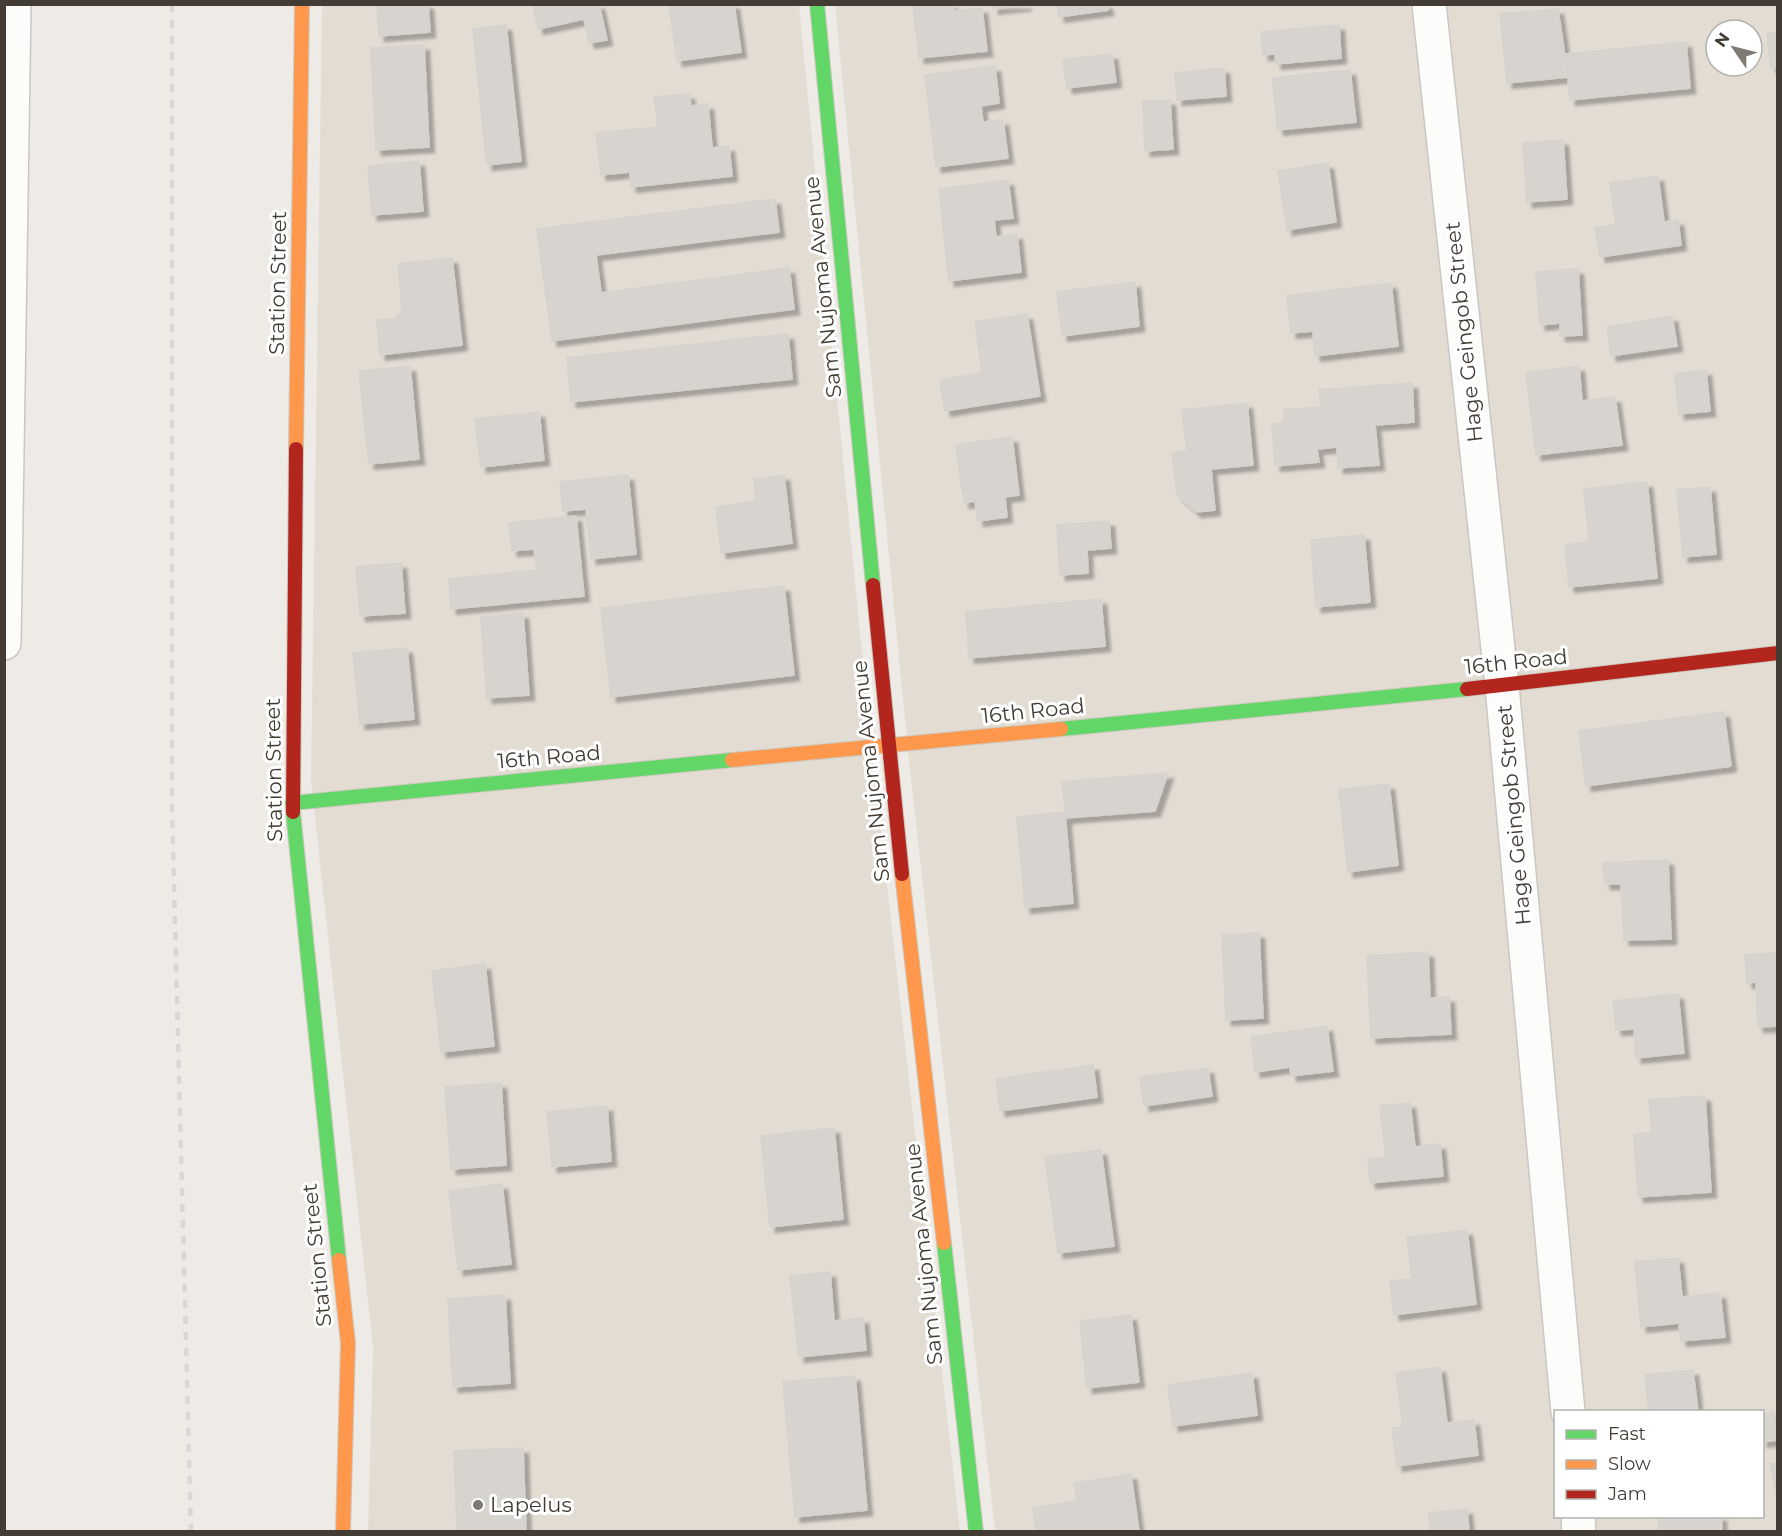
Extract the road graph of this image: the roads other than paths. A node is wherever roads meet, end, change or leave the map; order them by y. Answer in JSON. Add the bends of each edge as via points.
{"nodes":[{"id":1,"x":14,"y":4,"type":"edge"},
{"id":2,"x":302,"y":4,"type":"edge"},
{"id":3,"x":817,"y":4,"type":"edge"},
{"id":4,"x":1429,"y":4,"type":"edge"},
{"id":5,"x":4,"y":643,"type":"edge"},
{"id":6,"x":1778,"y":653,"type":"edge"},
{"id":7,"x":1502,"y":686,"type":"junction"},
{"id":8,"x":888,"y":746,"type":"junction"},
{"id":9,"x":292,"y":803,"type":"junction"},
{"id":10,"x":1568,"y":1410,"type":"edge"},
{"id":11,"x":343,"y":1532,"type":"edge"},
{"id":12,"x":976,"y":1532,"type":"edge"}],
"edges":[{"from":1,"to":5,"type":"street"},
{"from":2,"to":9,"type":"street","name":"Station Street"},
{"from":3,"to":8,"type":"street","name":"Sam Nujoma Avenue"},
{"from":4,"to":7,"type":"street","name":"Hage Geingob Street"},
{"from":6,"to":7,"type":"street","name":"16th Road"},
{"from":7,"to":8,"type":"street","name":"16th Road"},
{"from":7,"to":10,"type":"street","name":"Hage Geingob Street"},
{"from":8,"to":9,"type":"street","name":"16th Road"},
{"from":8,"to":12,"type":"street","name":"Sam Nujoma Avenue"},
{"from":9,"to":11,"type":"street","name":"Station Street","via":[[348,1343]]}]}
